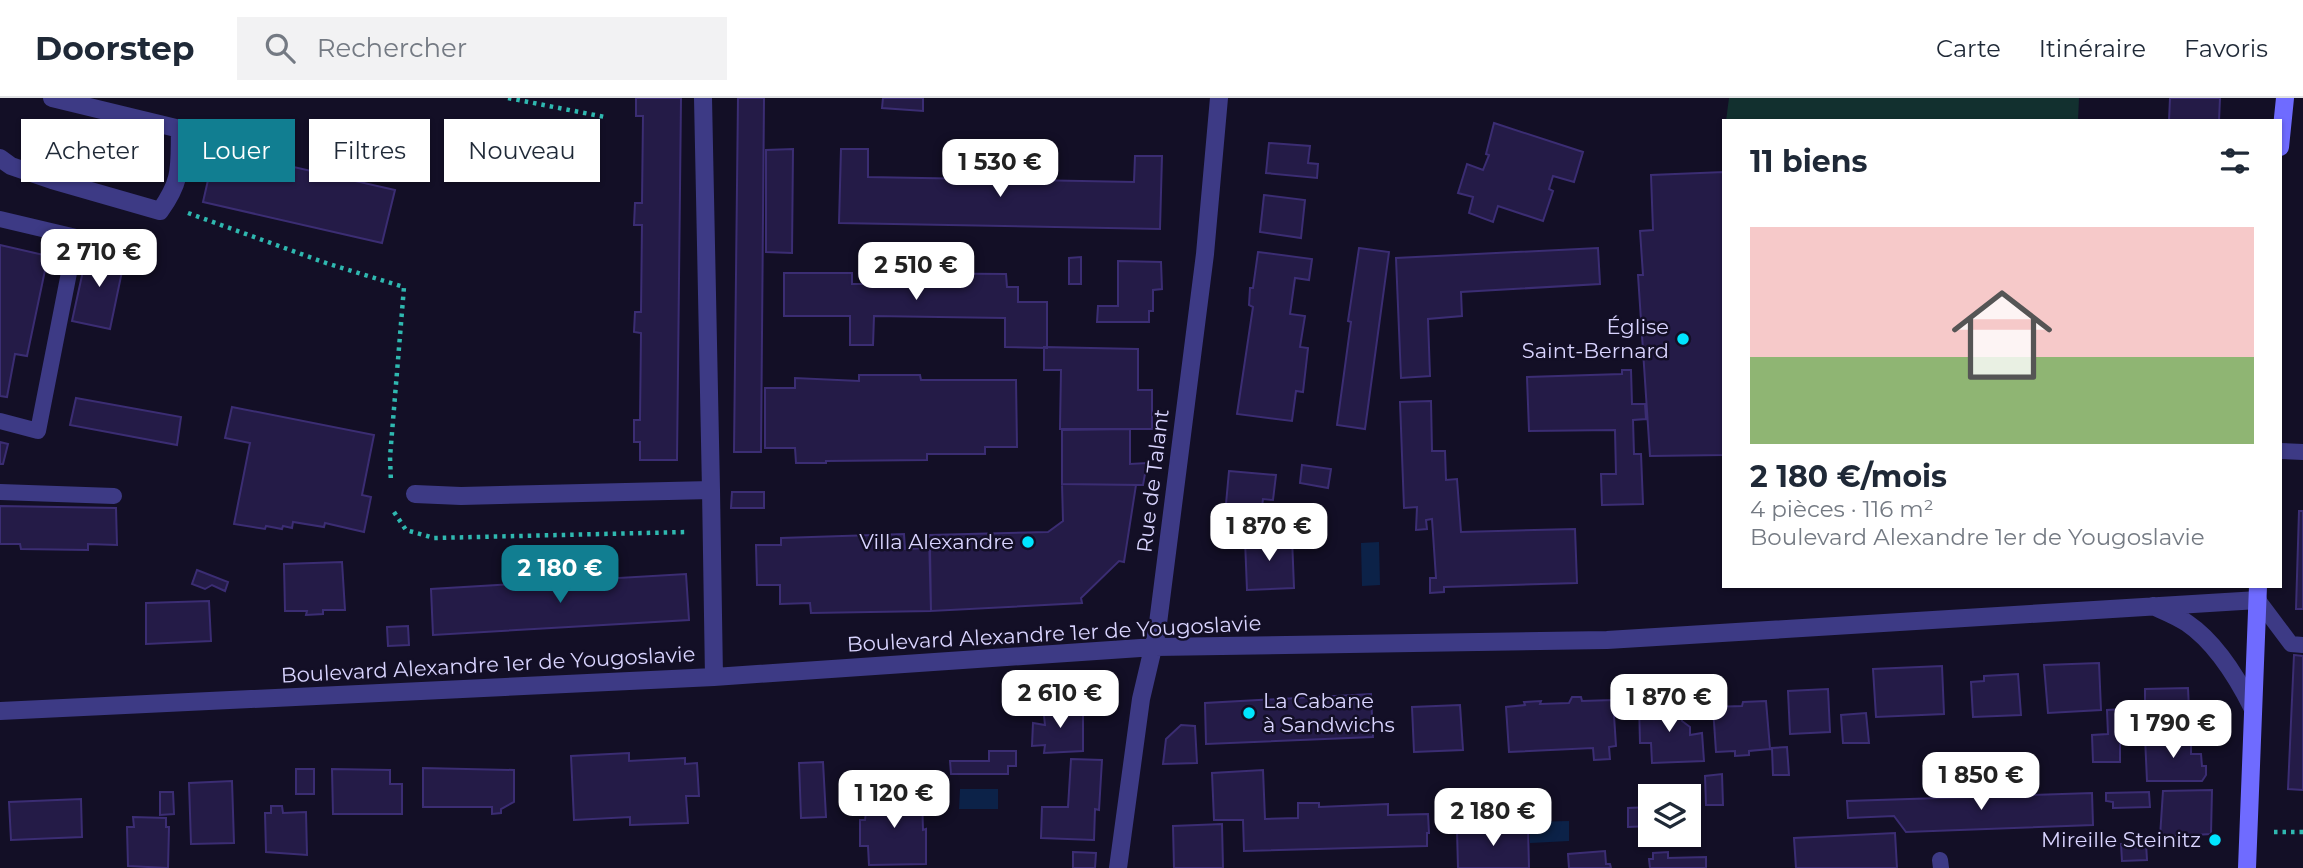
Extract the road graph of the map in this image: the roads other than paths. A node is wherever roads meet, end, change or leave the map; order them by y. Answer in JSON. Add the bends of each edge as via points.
{"nodes":[{"id":1,"x":52,"y":98,"type":"edge"},
{"id":2,"x":703,"y":98,"type":"edge"},
{"id":3,"x":1219,"y":98,"type":"edge"},
{"id":4,"x":2285,"y":98,"type":"edge"},
{"id":5,"x":2282,"y":127,"type":"edge"},
{"id":6,"x":0,"y":158,"type":"edge"},
{"id":7,"x":0,"y":219,"type":"edge"},
{"id":8,"x":0,"y":421,"type":"edge"},
{"id":9,"x":2282,"y":451,"type":"edge"},
{"id":10,"x":2303,"y":452,"type":"edge"},
{"id":11,"x":711,"y":489,"type":"junction"},
{"id":12,"x":0,"y":492,"type":"edge"},
{"id":13,"x":415,"y":494,"type":"dead end"},
{"id":14,"x":114,"y":496,"type":"dead end"},
{"id":15,"x":2258,"y":593,"type":"edge"},
{"id":16,"x":2153,"y":606,"type":"junction"},
{"id":17,"x":2303,"y":645,"type":"edge"},
{"id":18,"x":1155,"y":647,"type":"junction"},
{"id":19,"x":713,"y":677,"type":"junction"},
{"id":20,"x":2253,"y":709,"type":"junction"},
{"id":21,"x":0,"y":711,"type":"edge"},
{"id":22,"x":1118,"y":868,"type":"edge"},
{"id":23,"x":2247,"y":868,"type":"edge"}],
"edges":[{"from":1,"to":6,"type":"street","via":[[180,129],[174,191],[160,211],[52,180]]},
{"from":2,"to":11,"type":"street"},
{"from":3,"to":18,"type":"street","name":"Rue de Talant","via":[[1205,254]]},
{"from":4,"to":5,"type":"main road"},
{"from":7,"to":8,"type":"lane","via":[[76,237],[38,431]]},
{"from":9,"to":10,"type":"lane"},
{"from":11,"to":13,"type":"street"},
{"from":11,"to":19,"type":"street"},
{"from":12,"to":14,"type":"lane"},
{"from":15,"to":16,"type":"street","name":"Boulevard Alexandre 1er de Yougoslavie"},
{"from":15,"to":17,"type":"lane","via":[[2291,644]]},
{"from":15,"to":20,"type":"main road"},
{"from":16,"to":18,"type":"street","name":"Boulevard Alexandre 1er de Yougoslavie","via":[[1607,640]]},
{"from":16,"to":20,"type":"street","name":"Boulevard Alexandre 1er de Yougoslavie","via":[[2188,623],[2213,648],[2237,677]]},
{"from":18,"to":19,"type":"street","name":"Boulevard Alexandre 1er de Yougoslavie"},
{"from":18,"to":22,"type":"street","name":"Rue de Talant","via":[[1141,699]]},
{"from":19,"to":21,"type":"street","name":"Boulevard Alexandre 1er de Yougoslavie"},
{"from":20,"to":23,"type":"main road"}]}
